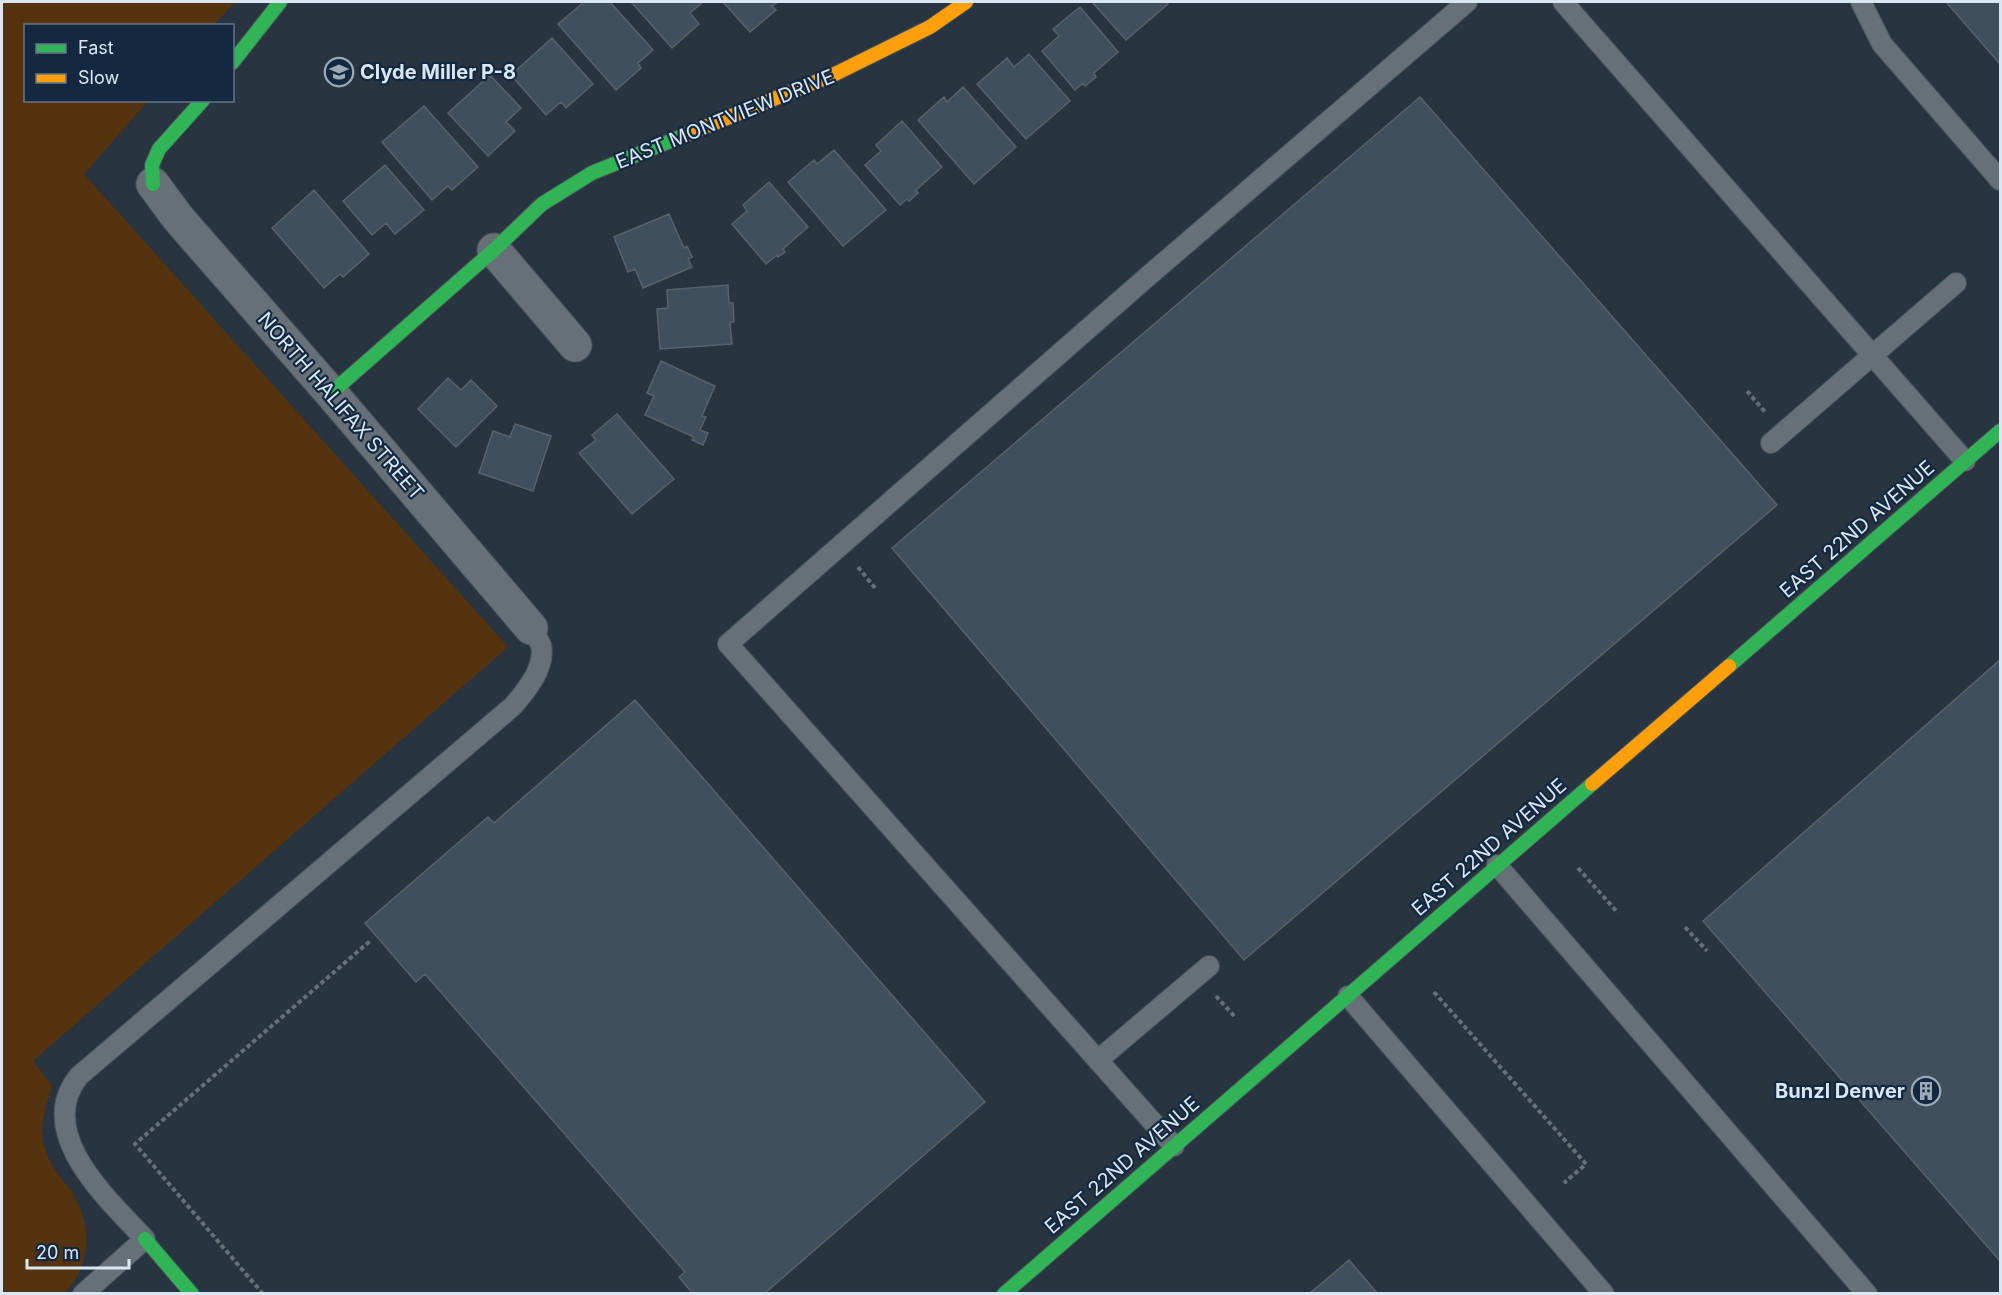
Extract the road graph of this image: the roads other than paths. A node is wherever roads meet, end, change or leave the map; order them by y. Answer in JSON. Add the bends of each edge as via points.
{"nodes":[{"id":1,"x":280,"y":2,"type":"edge"},
{"id":2,"x":966,"y":2,"type":"edge"},
{"id":3,"x":1467,"y":2,"type":"edge"},
{"id":4,"x":1563,"y":2,"type":"edge"},
{"id":5,"x":1861,"y":2,"type":"edge"},
{"id":6,"x":234,"y":60,"type":"edge"},
{"id":7,"x":200,"y":102,"type":"edge"},
{"id":8,"x":2001,"y":180,"type":"edge"},
{"id":9,"x":153,"y":184,"type":"joint"},
{"id":10,"x":494,"y":250,"type":"junction"},
{"id":11,"x":1956,"y":283,"type":"dead end"},
{"id":12,"x":575,"y":345,"type":"dead end"},
{"id":13,"x":1872,"y":355,"type":"junction"},
{"id":14,"x":331,"y":393,"type":"junction"},
{"id":15,"x":2001,"y":431,"type":"edge"},
{"id":16,"x":1771,"y":443,"type":"dead end"},
{"id":17,"x":1965,"y":461,"type":"junction"},
{"id":18,"x":531,"y":628,"type":"joint"},
{"id":19,"x":1497,"y":865,"type":"junction"},
{"id":20,"x":1209,"y":966,"type":"dead end"},
{"id":21,"x":1348,"y":996,"type":"junction"},
{"id":22,"x":1098,"y":1060,"type":"junction"},
{"id":23,"x":1174,"y":1146,"type":"junction"},
{"id":24,"x":145,"y":1239,"type":"junction"},
{"id":25,"x":83,"y":1293,"type":"edge"},
{"id":26,"x":192,"y":1293,"type":"edge"},
{"id":27,"x":1004,"y":1293,"type":"edge"},
{"id":28,"x":1604,"y":1293,"type":"edge"},
{"id":29,"x":1867,"y":1293,"type":"edge"}],
"edges":[{"from":1,"to":6,"type":"street"},
{"from":2,"to":10,"type":"street","name":"EAST MONTVIEW DRIVE","via":[[930,27],[835,74],[592,173],[542,204]]},
{"from":3,"to":22,"type":"lane","via":[[728,644]]},
{"from":4,"to":13,"type":"lane"},
{"from":5,"to":8,"type":"lane","via":[[1882,44]]},
{"from":7,"to":9,"type":"street","via":[[159,149],[152,165]]},
{"from":9,"to":14,"type":"street","name":"NORTH HALIFAX STREET","via":[[178,218]]},
{"from":10,"to":12,"type":"street"},
{"from":10,"to":14,"type":"street","name":"EAST MONTVIEW DRIVE"},
{"from":11,"to":13,"type":"lane"},
{"from":13,"to":16,"type":"lane"},
{"from":13,"to":17,"type":"lane"},
{"from":14,"to":18,"type":"street","name":"NORTH HALIFAX STREET"},
{"from":15,"to":17,"type":"street","name":"EAST 22ND AVENUE"},
{"from":17,"to":19,"type":"street","name":"EAST 22ND AVENUE"},
{"from":18,"to":24,"type":"lane","via":[[541,645],[540,660],[527,689],[513,706],[71,1086],[64,1116],[78,1159],[87,1176]]},
{"from":19,"to":21,"type":"street","name":"EAST 22ND AVENUE"},
{"from":19,"to":29,"type":"lane"},
{"from":20,"to":22,"type":"lane"},
{"from":21,"to":23,"type":"street","name":"EAST 22ND AVENUE"},
{"from":21,"to":28,"type":"lane"},
{"from":22,"to":23,"type":"lane"},
{"from":23,"to":27,"type":"street","name":"EAST 22ND AVENUE"},
{"from":24,"to":25,"type":"lane"},
{"from":24,"to":26,"type":"street"}]}
